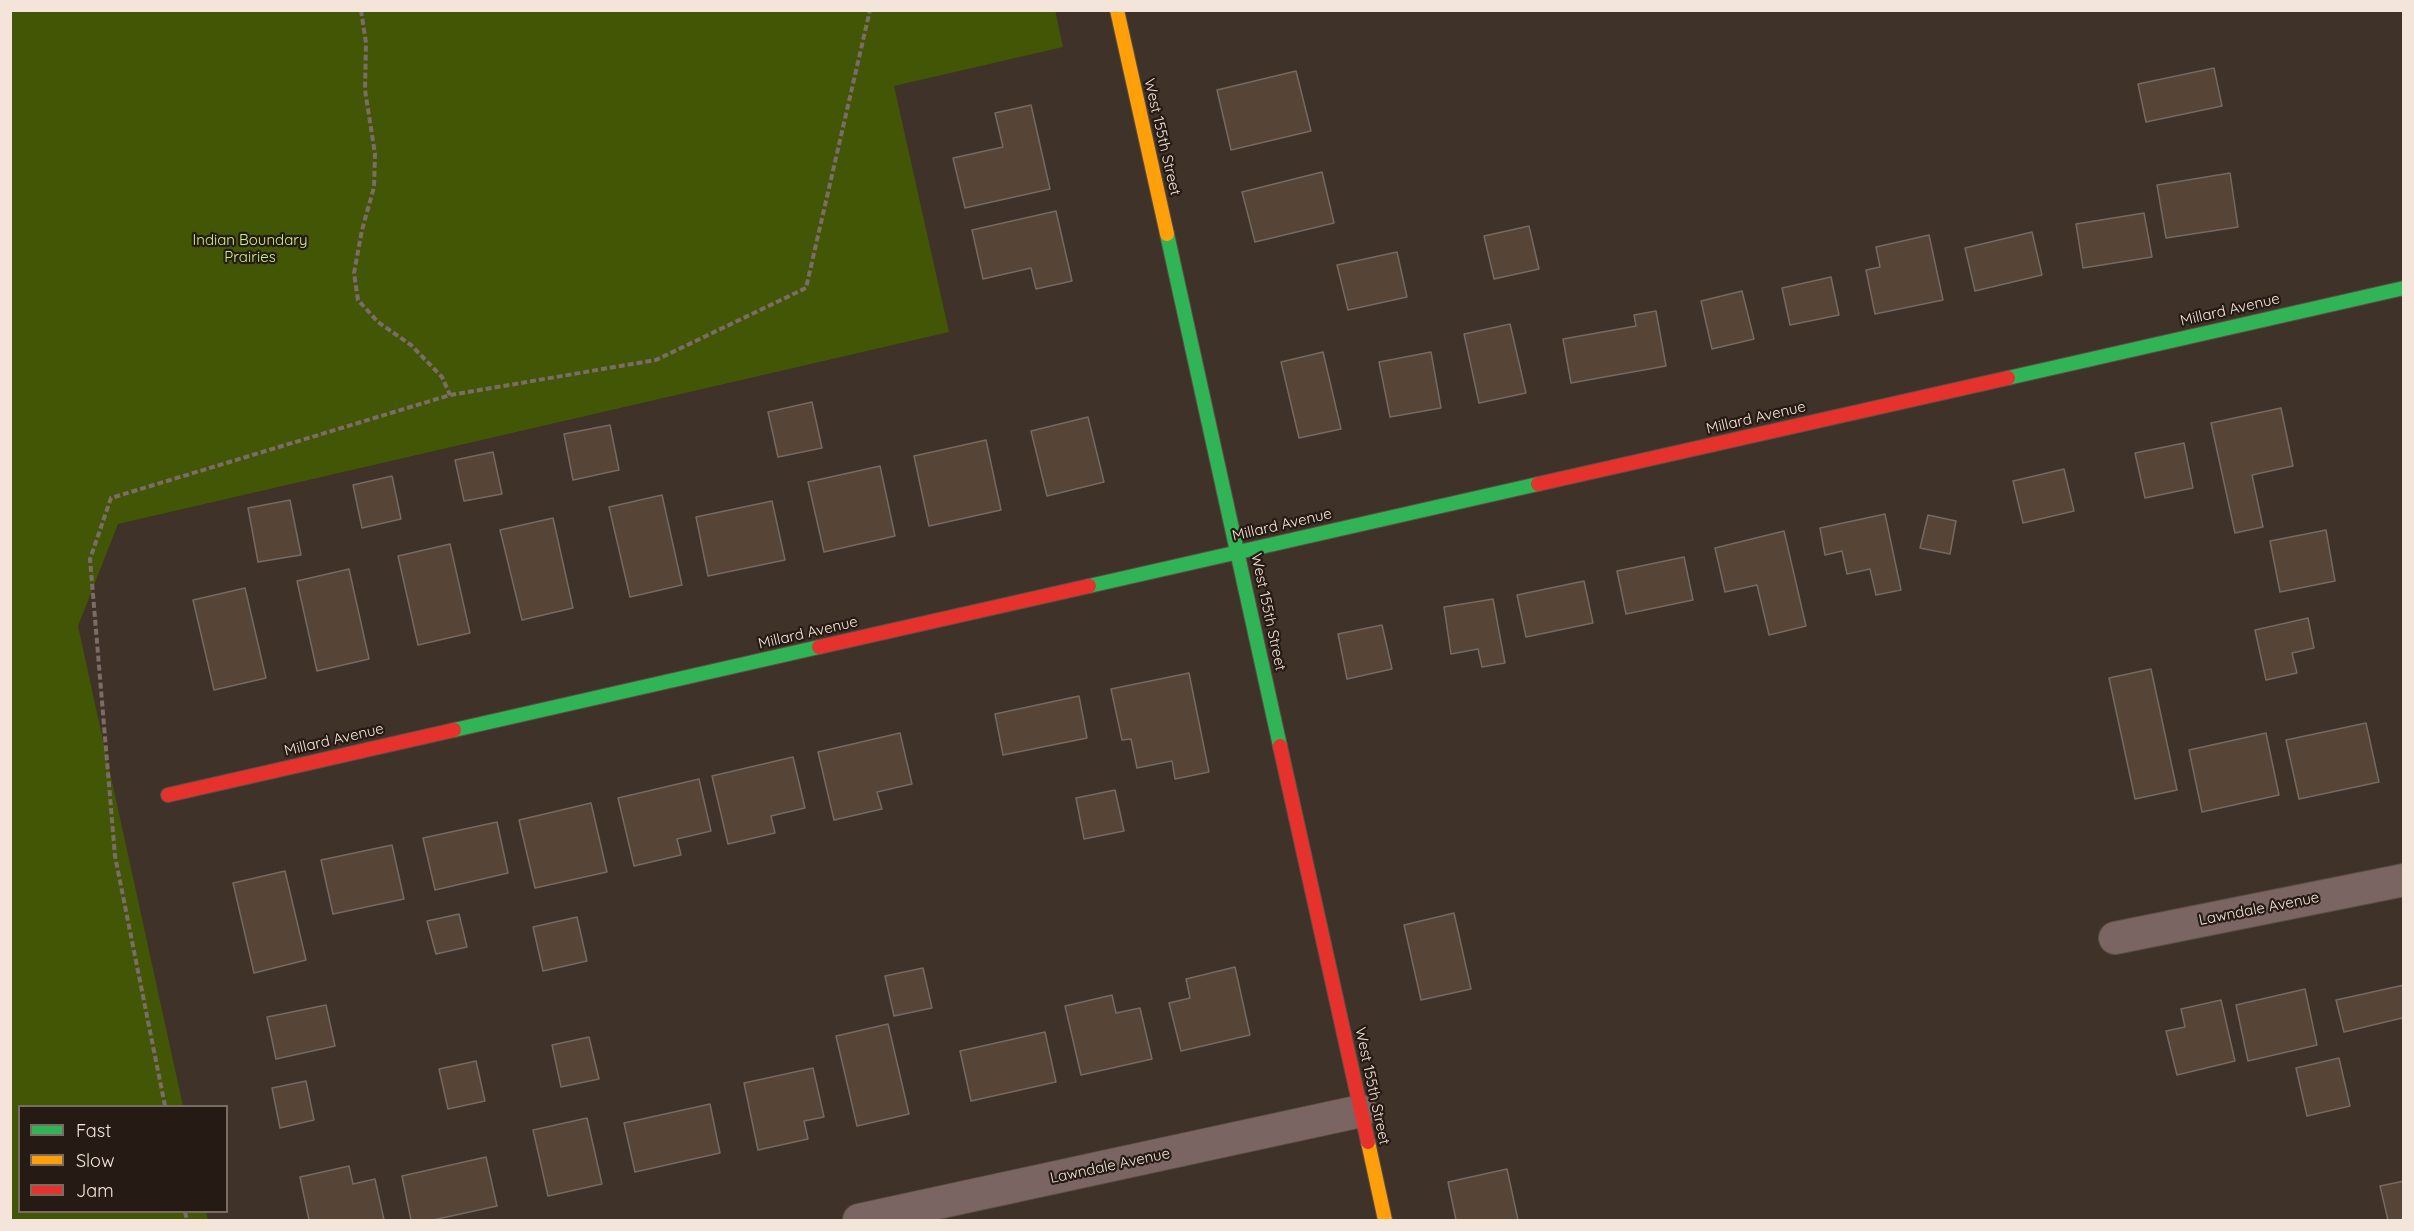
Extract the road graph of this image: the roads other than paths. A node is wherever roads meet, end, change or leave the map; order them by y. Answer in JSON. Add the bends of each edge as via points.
{"nodes":[{"id":1,"x":1117,"y":10,"type":"edge"},
{"id":2,"x":2403,"y":288,"type":"edge"},
{"id":3,"x":1238,"y":552,"type":"junction"},
{"id":4,"x":168,"y":795,"type":"dead end"},
{"id":5,"x":2403,"y":880,"type":"edge"},
{"id":6,"x":2115,"y":938,"type":"dead end"},
{"id":7,"x":1361,"y":1111,"type":"junction"},
{"id":8,"x":859,"y":1221,"type":"edge"},
{"id":9,"x":1385,"y":1221,"type":"edge"}],
"edges":[{"from":1,"to":3,"type":"street","name":"West 155th Street"},
{"from":2,"to":3,"type":"street","name":"Millard Avenue"},
{"from":3,"to":4,"type":"street","name":"Millard Avenue"},
{"from":3,"to":7,"type":"street","name":"West 155th Street"},
{"from":5,"to":6,"type":"street","name":"Lawndale Avenue"},
{"from":7,"to":8,"type":"street","name":"Lawndale Avenue"},
{"from":7,"to":9,"type":"street","name":"West 155th Street"}]}
